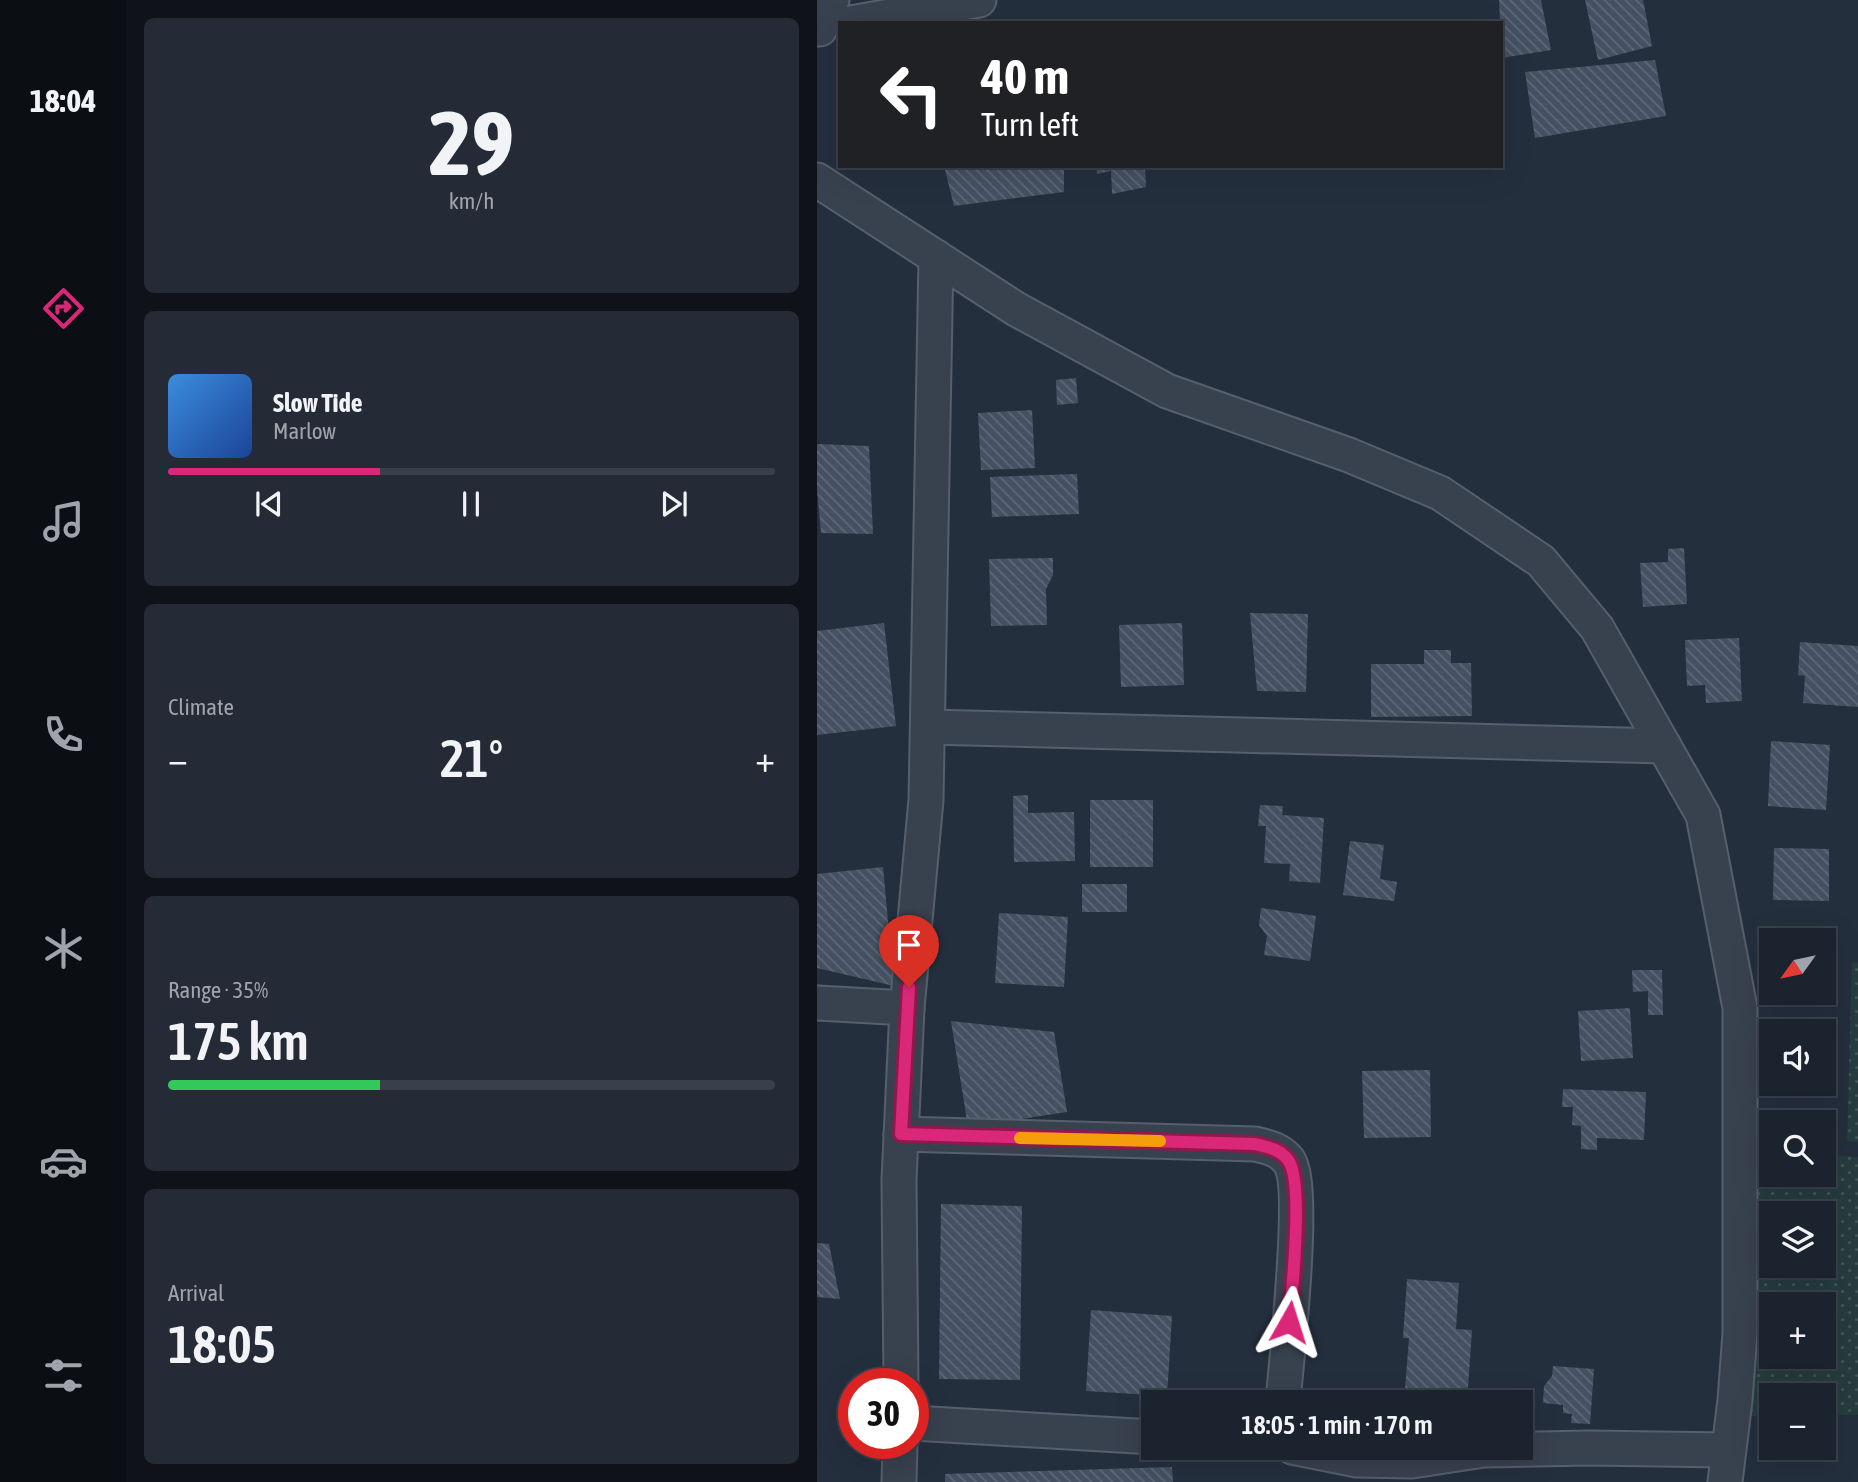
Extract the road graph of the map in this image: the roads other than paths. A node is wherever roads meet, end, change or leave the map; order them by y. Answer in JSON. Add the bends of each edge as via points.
{"nodes":[{"id":1,"x":979,"y":0,"type":"edge"},
{"id":2,"x":832,"y":21,"type":"edge"},
{"id":3,"x":817,"y":180,"type":"edge"},
{"id":4,"x":936,"y":257,"type":"junction"},
{"id":5,"x":928,"y":727,"type":"junction"},
{"id":6,"x":1664,"y":746,"type":"junction"},
{"id":7,"x":817,"y":1003,"type":"edge"},
{"id":8,"x":907,"y":1008,"type":"junction"},
{"id":9,"x":901,"y":1134,"type":"junction"},
{"id":10,"x":901,"y":1368,"type":"edge"},
{"id":11,"x":1284,"y":1390,"type":"edge"},
{"id":12,"x":929,"y":1424,"type":"edge"},
{"id":13,"x":1141,"y":1436,"type":"edge"},
{"id":14,"x":1533,"y":1449,"type":"edge"},
{"id":15,"x":900,"y":1459,"type":"edge"},
{"id":16,"x":1352,"y":1460,"type":"edge"},
{"id":17,"x":1406,"y":1460,"type":"edge"},
{"id":18,"x":1726,"y":1466,"type":"edge"},
{"id":19,"x":899,"y":1482,"type":"edge"}],
"edges":[{"from":1,"to":2,"type":"street"},
{"from":3,"to":4,"type":"street"},
{"from":4,"to":5,"type":"street"},
{"from":4,"to":6,"type":"street","via":[[1016,309],[1167,391],[1350,455],[1440,493],[1463,508],[1549,570],[1597,628]]},
{"from":5,"to":6,"type":"street"},
{"from":5,"to":8,"type":"street"},
{"from":6,"to":18,"type":"street","via":[[1703,815],[1740,1008],[1740,1333]]},
{"from":7,"to":8,"type":"street"},
{"from":8,"to":9,"type":"street"},
{"from":9,"to":10,"type":"street"},
{"from":9,"to":11,"type":"street","via":[[1255,1144],[1275,1149],[1289,1161],[1295,1178],[1295,1268]]},
{"from":12,"to":13,"type":"street"},
{"from":14,"to":18,"type":"street","via":[[1589,1448]]},
{"from":15,"to":19,"type":"street"},
{"from":16,"to":17,"type":"street"}]}
